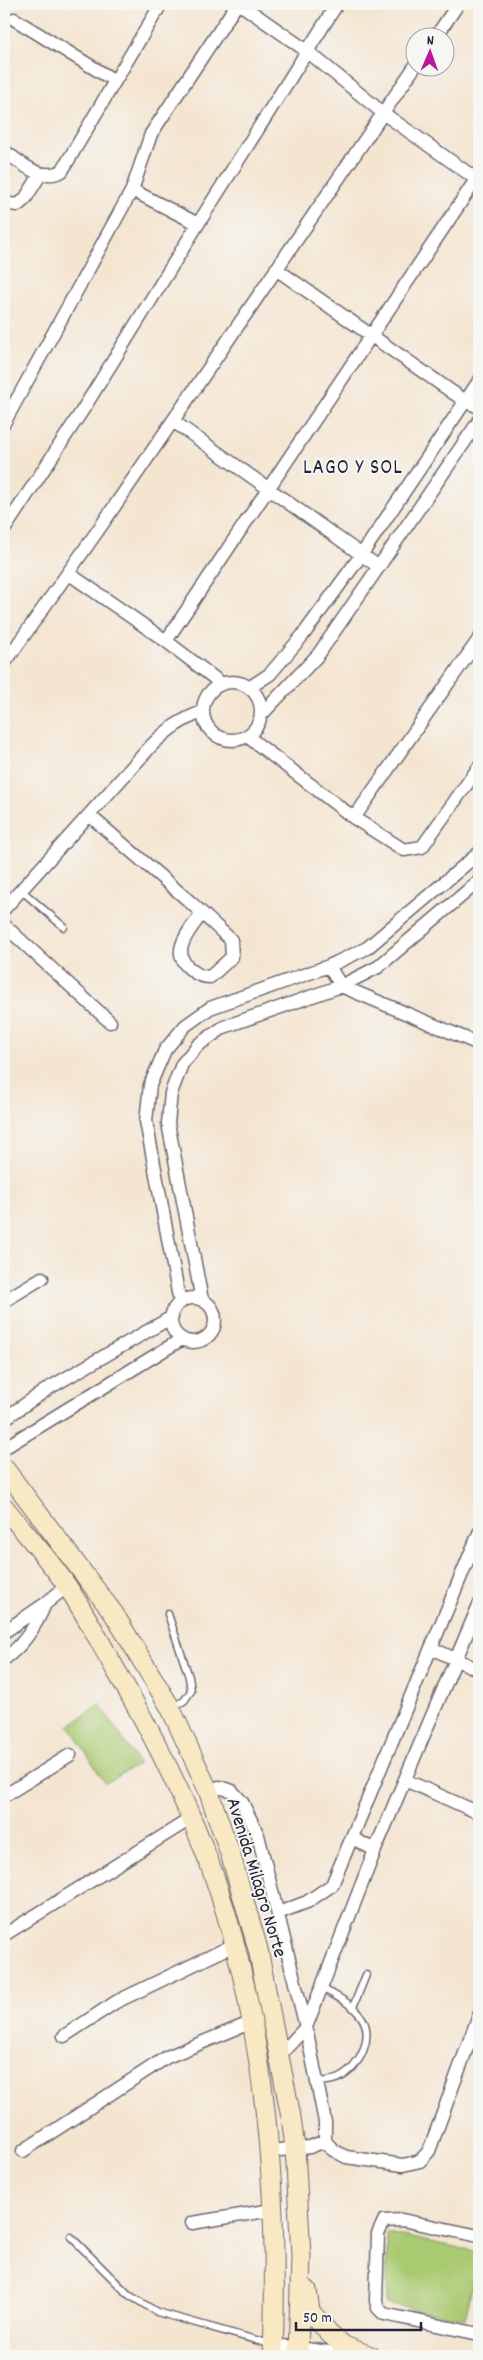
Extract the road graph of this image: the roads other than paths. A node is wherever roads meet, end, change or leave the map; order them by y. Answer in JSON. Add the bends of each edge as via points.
{"nodes":[{"id":1,"x":161,"y":4,"type":"edge"},
{"id":2,"x":238,"y":4,"type":"edge"},
{"id":3,"x":337,"y":4,"type":"edge"},
{"id":4,"x":458,"y":4,"type":"edge"},
{"id":5,"x":14,"y":19,"type":"dead end"},
{"id":6,"x":442,"y":28,"type":"edge"},
{"id":7,"x":307,"y":51,"type":"junction"},
{"id":8,"x":407,"y":78,"type":"edge"},
{"id":9,"x":115,"y":81,"type":"junction"},
{"id":10,"x":383,"y":113,"type":"junction"},
{"id":11,"x":4,"y":151,"type":"edge"},
{"id":12,"x":40,"y":175,"type":"junction"},
{"id":13,"x":478,"y":178,"type":"edge"},
{"id":14,"x":132,"y":190,"type":"junction"},
{"id":15,"x":4,"y":201,"type":"edge"},
{"id":16,"x":198,"y":224,"type":"junction"},
{"id":17,"x":276,"y":269,"type":"junction"},
{"id":18,"x":370,"y":335,"type":"junction"},
{"id":19,"x":479,"y":381,"type":"edge"},
{"id":20,"x":465,"y":400,"type":"junction"},
{"id":21,"x":479,"y":407,"type":"edge"},
{"id":22,"x":173,"y":421,"type":"junction"},
{"id":23,"x":479,"y":421,"type":"edge"},
{"id":24,"x":4,"y":423,"type":"edge"},
{"id":25,"x":267,"y":489,"type":"junction"},
{"id":26,"x":4,"y":530,"type":"edge"},
{"id":27,"x":362,"y":554,"type":"junction"},
{"id":28,"x":379,"y":567,"type":"junction"},
{"id":29,"x":68,"y":573,"type":"junction"},
{"id":30,"x":479,"y":638,"type":"edge"},
{"id":31,"x":166,"y":641,"type":"junction"},
{"id":32,"x":4,"y":664,"type":"edge"},
{"id":33,"x":222,"y":684,"type":"junction"},
{"id":34,"x":248,"y":688,"type":"junction"},
{"id":35,"x":202,"y":712,"type":"junction"},
{"id":36,"x":261,"y":714,"type":"junction"},
{"id":37,"x":247,"y":736,"type":"junction"},
{"id":38,"x":479,"y":767,"type":"edge"},
{"id":39,"x":88,"y":815,"type":"junction"},
{"id":40,"x":354,"y":818,"type":"junction"},
{"id":41,"x":479,"y":853,"type":"edge"},
{"id":42,"x":479,"y":881,"type":"edge"},
{"id":43,"x":21,"y":890,"type":"junction"},
{"id":44,"x":4,"y":909,"type":"edge"},
{"id":45,"x":202,"y":913,"type":"junction"},
{"id":46,"x":4,"y":925,"type":"edge"},
{"id":47,"x":64,"y":927,"type":"dead end"},
{"id":48,"x":329,"y":966,"type":"junction"},
{"id":49,"x":341,"y":986,"type":"junction"},
{"id":50,"x":110,"y":1022,"type":"dead end"},
{"id":51,"x":479,"y":1044,"type":"edge"},
{"id":52,"x":42,"y":1278,"type":"dead end"},
{"id":53,"x":202,"y":1300,"type":"junction"},
{"id":54,"x":4,"y":1301,"type":"edge"},
{"id":55,"x":180,"y":1303,"type":"junction"},
{"id":56,"x":172,"y":1316,"type":"junction"},
{"id":57,"x":182,"y":1339,"type":"junction"},
{"id":58,"x":4,"y":1419,"type":"edge"},
{"id":59,"x":4,"y":1448,"type":"edge"},
{"id":60,"x":4,"y":1468,"type":"edge"},
{"id":61,"x":4,"y":1507,"type":"edge"},
{"id":62,"x":479,"y":1533,"type":"edge"},
{"id":63,"x":67,"y":1586,"type":"junction"},
{"id":64,"x":46,"y":1604,"type":"junction"},
{"id":65,"x":479,"y":1605,"type":"edge"},
{"id":66,"x":168,"y":1614,"type":"dead end"},
{"id":67,"x":4,"y":1632,"type":"edge"},
{"id":68,"x":431,"y":1648,"type":"junction"},
{"id":69,"x":4,"y":1658,"type":"edge"},
{"id":70,"x":456,"y":1660,"type":"junction"},
{"id":71,"x":479,"y":1670,"type":"edge"},
{"id":72,"x":170,"y":1707,"type":"junction"},
{"id":73,"x":70,"y":1755,"type":"dead end"},
{"id":74,"x":405,"y":1780,"type":"junction"},
{"id":75,"x":208,"y":1790,"type":"junction"},
{"id":76,"x":4,"y":1796,"type":"edge"},
{"id":77,"x":479,"y":1812,"type":"edge"},
{"id":78,"x":192,"y":1818,"type":"junction"},
{"id":79,"x":352,"y":1838,"type":"junction"},
{"id":80,"x":375,"y":1850,"type":"junction"},
{"id":81,"x":278,"y":1913,"type":"junction"},
{"id":82,"x":4,"y":1935,"type":"edge"},
{"id":83,"x":234,"y":1945,"type":"junction"},
{"id":84,"x":366,"y":1975,"type":"dead end"},
{"id":85,"x":322,"y":1988,"type":"junction"},
{"id":86,"x":352,"y":2007,"type":"junction"},
{"id":87,"x":479,"y":2015,"type":"edge"},
{"id":88,"x":252,"y":2022,"type":"junction"},
{"id":89,"x":306,"y":2026,"type":"junction"},
{"id":90,"x":64,"y":2036,"type":"dead end"},
{"id":91,"x":279,"y":2056,"type":"junction"},
{"id":92,"x":316,"y":2083,"type":"junction"},
{"id":93,"x":325,"y":2141,"type":"junction"},
{"id":94,"x":295,"y":2148,"type":"junction"},
{"id":95,"x":22,"y":2151,"type":"dead end"},
{"id":96,"x":270,"y":2151,"type":"junction"},
{"id":97,"x":272,"y":2210,"type":"junction"},
{"id":98,"x":192,"y":2223,"type":"dead end"},
{"id":99,"x":479,"y":2236,"type":"edge"},
{"id":100,"x":71,"y":2237,"type":"dead end"},
{"id":101,"x":300,"y":2256,"type":"junction"},
{"id":102,"x":479,"y":2334,"type":"edge"},
{"id":103,"x":274,"y":2351,"type":"edge"},
{"id":104,"x":298,"y":2352,"type":"edge"},
{"id":105,"x":360,"y":2356,"type":"edge"},
{"id":106,"x":371,"y":2356,"type":"edge"}],
"edges":[{"from":1,"to":9,"type":"street"},
{"from":2,"to":7,"type":"street"},
{"from":2,"to":14,"type":"street","via":[[151,134]]},
{"from":3,"to":7,"type":"street"},
{"from":4,"to":6,"type":"street"},
{"from":5,"to":9,"type":"street"},
{"from":7,"to":10,"type":"street"},
{"from":7,"to":16,"type":"street"},
{"from":8,"to":10,"type":"street"},
{"from":9,"to":12,"type":"street","via":[[62,171],[54,175]]},
{"from":10,"to":13,"type":"street"},
{"from":10,"to":17,"type":"street"},
{"from":11,"to":12,"type":"street"},
{"from":12,"to":15,"type":"street","via":[[18,205]]},
{"from":13,"to":18,"type":"street"},
{"from":14,"to":16,"type":"street"},
{"from":14,"to":24,"type":"street"},
{"from":16,"to":26,"type":"street"},
{"from":17,"to":18,"type":"street"},
{"from":17,"to":22,"type":"street"},
{"from":18,"to":20,"type":"street"},
{"from":18,"to":25,"type":"street"},
{"from":19,"to":20,"type":"street"},
{"from":20,"to":21,"type":"street"},
{"from":20,"to":27,"type":"street"},
{"from":22,"to":25,"type":"street"},
{"from":22,"to":29,"type":"street"},
{"from":23,"to":28,"type":"street"},
{"from":25,"to":27,"type":"street"},
{"from":25,"to":31,"type":"street"},
{"from":27,"to":28,"type":"street"},
{"from":27,"to":34,"type":"street","via":[[304,635],[270,674]]},
{"from":28,"to":36,"type":"street","via":[[318,655]]},
{"from":29,"to":31,"type":"street"},
{"from":29,"to":32,"type":"street"},
{"from":30,"to":40,"type":"street"},
{"from":31,"to":33,"type":"street"},
{"from":33,"to":34,"type":"street","via":[[240,684]]},
{"from":33,"to":35,"type":"street","via":[[208,695]]},
{"from":34,"to":36,"type":"street","via":[[258,699]]},
{"from":35,"to":37,"type":"street","via":[[207,727],[219,737],[235,740]]},
{"from":35,"to":39,"type":"street","via":[[169,729]]},
{"from":36,"to":37,"type":"street"},
{"from":37,"to":40,"type":"street"},
{"from":38,"to":40,"type":"street","via":[[422,847],[404,850]]},
{"from":39,"to":43,"type":"street"},
{"from":39,"to":45,"type":"street"},
{"from":41,"to":48,"type":"street","via":[[367,948]]},
{"from":42,"to":49,"type":"street","via":[[378,967]]},
{"from":43,"to":44,"type":"street"},
{"from":43,"to":47,"type":"lane"},
{"from":45,"to":45,"type":"street","via":[[233,945],[232,957],[210,978],[200,976],[182,962],[180,955],[180,948]]},
{"from":46,"to":50,"type":"street"},
{"from":48,"to":49,"type":"street"},
{"from":48,"to":55,"type":"street","via":[[210,1008],[185,1026],[165,1050],[150,1085],[146,1122]]},
{"from":49,"to":51,"type":"street"},
{"from":49,"to":53,"type":"street","via":[[224,1027],[198,1044],[182,1064],[171,1093],[168,1123]]},
{"from":52,"to":54,"type":"street"},
{"from":53,"to":55,"type":"street","via":[[188,1299]]},
{"from":53,"to":57,"type":"street","via":[[215,1315],[212,1331],[198,1341]]},
{"from":55,"to":56,"type":"street"},
{"from":56,"to":57,"type":"street","via":[[172,1325]]},
{"from":56,"to":58,"type":"street","via":[[49,1388]]},
{"from":57,"to":59,"type":"street"},
{"from":60,"to":72,"type":"main road","name":"Avenida Milagro Norte","via":[[114,1614]]},
{"from":61,"to":63,"type":"main road","name":"Avenida Milagro Norte"},
{"from":62,"to":68,"type":"street"},
{"from":63,"to":64,"type":"street"},
{"from":63,"to":78,"type":"main road","name":"Avenida Milagro Norte","via":[[143,1717]]},
{"from":64,"to":67,"type":"street"},
{"from":64,"to":69,"type":"street","via":[[27,1637]]},
{"from":65,"to":70,"type":"street"},
{"from":66,"to":72,"type":"lane","via":[[190,1676],[191,1692],[184,1701]]},
{"from":68,"to":70,"type":"street"},
{"from":68,"to":79,"type":"street"},
{"from":70,"to":71,"type":"street"},
{"from":70,"to":74,"type":"street"},
{"from":72,"to":75,"type":"main road","name":"Avenida Milagro Norte"},
{"from":73,"to":76,"type":"street"},
{"from":74,"to":77,"type":"street"},
{"from":74,"to":80,"type":"street"},
{"from":75,"to":81,"type":"street","via":[[219,1787],[232,1791],[242,1802],[258,1835]]},
{"from":75,"to":91,"type":"main road","name":"Avenida Milagro Norte","via":[[258,1949]]},
{"from":78,"to":82,"type":"street"},
{"from":78,"to":83,"type":"main road","name":"Avenida Milagro Norte"},
{"from":79,"to":80,"type":"street"},
{"from":79,"to":81,"type":"street","via":[[332,1885],[307,1902]]},
{"from":80,"to":85,"type":"street"},
{"from":81,"to":89,"type":"street"},
{"from":83,"to":88,"type":"main road","name":"Avenida Milagro Norte"},
{"from":83,"to":90,"type":"street","via":[[116,2002]]},
{"from":84,"to":86,"type":"lane"},
{"from":85,"to":86,"type":"lane"},
{"from":85,"to":89,"type":"street"},
{"from":86,"to":92,"type":"lane","via":[[365,2023],[366,2041],[360,2056],[355,2066],[342,2076]]},
{"from":87,"to":93,"type":"street","via":[[429,2151],[420,2161],[403,2165],[346,2157]]},
{"from":88,"to":95,"type":"street","via":[[167,2057]]},
{"from":88,"to":96,"type":"main road","name":"Avenida Milagro Norte"},
{"from":89,"to":91,"type":"street"},
{"from":89,"to":92,"type":"street"},
{"from":91,"to":94,"type":"main road","name":"Avenida Milagro Norte"},
{"from":92,"to":93,"type":"street","via":[[325,2122]]},
{"from":93,"to":94,"type":"street"},
{"from":94,"to":96,"type":"street"},
{"from":94,"to":101,"type":"main road","name":"Avenida Milagro Norte"},
{"from":96,"to":97,"type":"main road","name":"Avenida Milagro Norte"},
{"from":97,"to":98,"type":"street"},
{"from":97,"to":103,"type":"main road","name":"Avenida Milagro Norte"},
{"from":99,"to":102,"type":"street","via":[[402,2220],[384,2221],[378,2234],[376,2301],[384,2314]]},
{"from":100,"to":103,"type":"lane","via":[[129,2295],[158,2312]]},
{"from":101,"to":104,"type":"main road","name":"Avenida Milagro Norte"},
{"from":101,"to":106,"type":"main road","via":[[310,2311],[344,2346]]},
{"from":103,"to":104,"type":"street"},
{"from":104,"to":105,"type":"street"}]}
